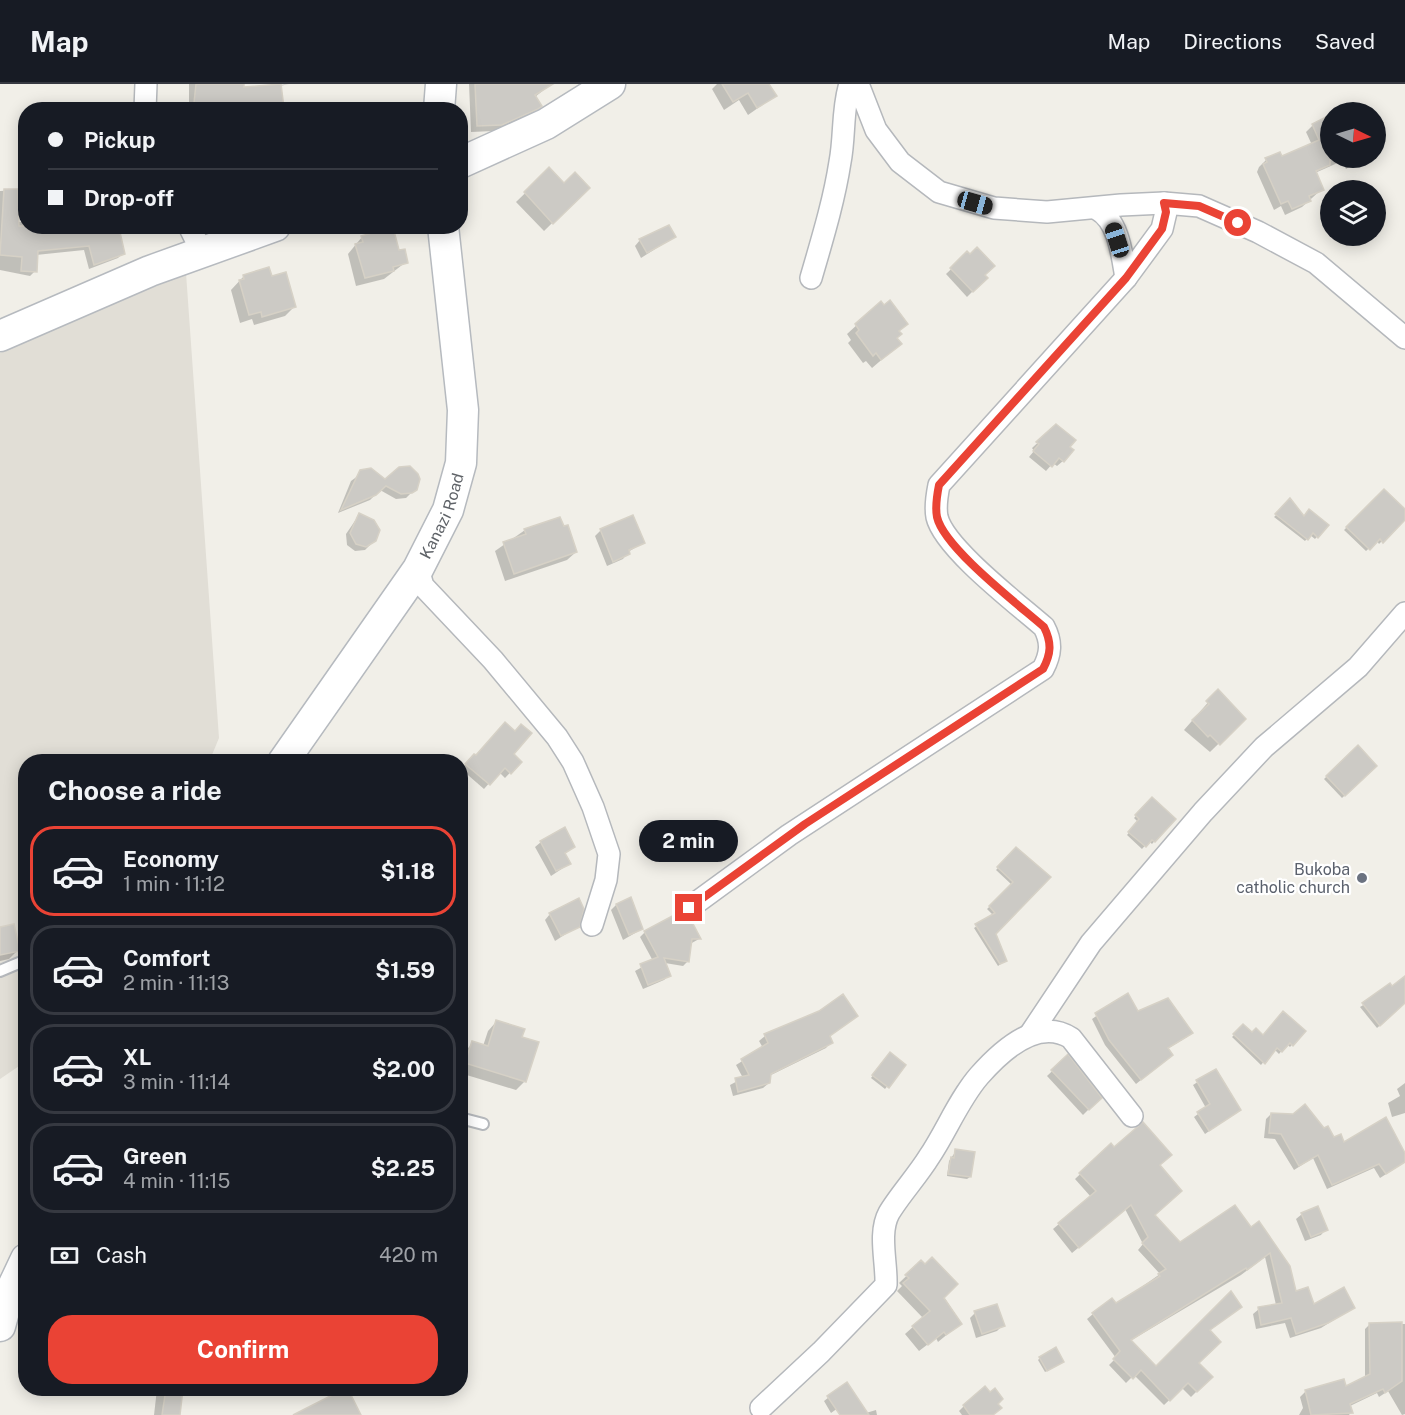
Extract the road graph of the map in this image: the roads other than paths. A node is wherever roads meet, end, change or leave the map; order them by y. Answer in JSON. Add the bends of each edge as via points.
{"nodes":[{"id":1,"x":146,"y":84,"type":"edge"},
{"id":2,"x":441,"y":84,"type":"edge"},
{"id":3,"x":610,"y":84,"type":"edge"},
{"id":4,"x":850,"y":84,"type":"edge"},
{"id":5,"x":858,"y":84,"type":"edge"},
{"id":6,"x":145,"y":102,"type":"edge"},
{"id":7,"x":440,"y":102,"type":"edge"},
{"id":8,"x":468,"y":158,"type":"edge"},
{"id":9,"x":1164,"y":203,"type":"junction"},
{"id":10,"x":1097,"y":209,"type":"junction"},
{"id":11,"x":226,"y":234,"type":"edge"},
{"id":12,"x":444,"y":234,"type":"edge"},
{"id":13,"x":196,"y":239,"type":"edge"},
{"id":14,"x":811,"y":278,"type":"dead end"},
{"id":15,"x":1126,"y":278,"type":"junction"},
{"id":16,"x":0,"y":336,"type":"edge"},
{"id":17,"x":1405,"y":338,"type":"edge"},
{"id":18,"x":418,"y":569,"type":"junction"},
{"id":19,"x":1405,"y":613,"type":"edge"},
{"id":20,"x":290,"y":754,"type":"edge"},
{"id":21,"x":689,"y":908,"type":"dead end"},
{"id":22,"x":592,"y":925,"type":"dead end"},
{"id":23,"x":18,"y":963,"type":"edge"},
{"id":24,"x":0,"y":971,"type":"edge"},
{"id":25,"x":1030,"y":1033,"type":"junction"},
{"id":26,"x":1132,"y":1116,"type":"dead end"},
{"id":27,"x":468,"y":1121,"type":"edge"},
{"id":28,"x":483,"y":1124,"type":"dead end"},
{"id":29,"x":18,"y":1276,"type":"edge"},
{"id":30,"x":0,"y":1326,"type":"edge"},
{"id":31,"x":761,"y":1408,"type":"dead end"}],
"edges":[{"from":1,"to":6,"type":"street"},
{"from":2,"to":7,"type":"main road"},
{"from":3,"to":8,"type":"main road","via":[[546,124]]},
{"from":4,"to":14,"type":"street","via":[[837,182]]},
{"from":5,"to":10,"type":"street","via":[[876,130],[900,162],[939,192],[994,208],[1047,212]]},
{"from":9,"to":10,"type":"street"},
{"from":9,"to":15,"type":"street","via":[[1162,229]]},
{"from":9,"to":17,"type":"street","via":[[1199,206],[1258,231],[1316,263]]},
{"from":10,"to":15,"type":"street","via":[[1105,213],[1112,226]]},
{"from":11,"to":13,"type":"main road"},
{"from":12,"to":18,"type":"main road","name":"Kanazi Road","via":[[463,410],[460,463],[448,510]]},
{"from":13,"to":16,"type":"main road","via":[[150,271]]},
{"from":15,"to":21,"type":"street","via":[[939,485],[937,519],[946,534],[973,566],[1044,627],[1050,638],[1050,656],[1043,669],[798,829]]},
{"from":18,"to":20,"type":"main road","name":"Kanazi Road"},
{"from":18,"to":22,"type":"street","via":[[423,586],[493,660],[557,736],[573,762],[609,854],[606,880]]},
{"from":19,"to":25,"type":"street","via":[[1358,668],[1264,747],[1203,812],[1090,943]]},
{"from":23,"to":24,"type":"lane"},
{"from":25,"to":26,"type":"street","via":[[1058,1032],[1071,1038]]},
{"from":25,"to":31,"type":"street","via":[[978,1076],[888,1214],[883,1250],[886,1285]]},
{"from":27,"to":28,"type":"lane"},
{"from":29,"to":30,"type":"main road"}]}
